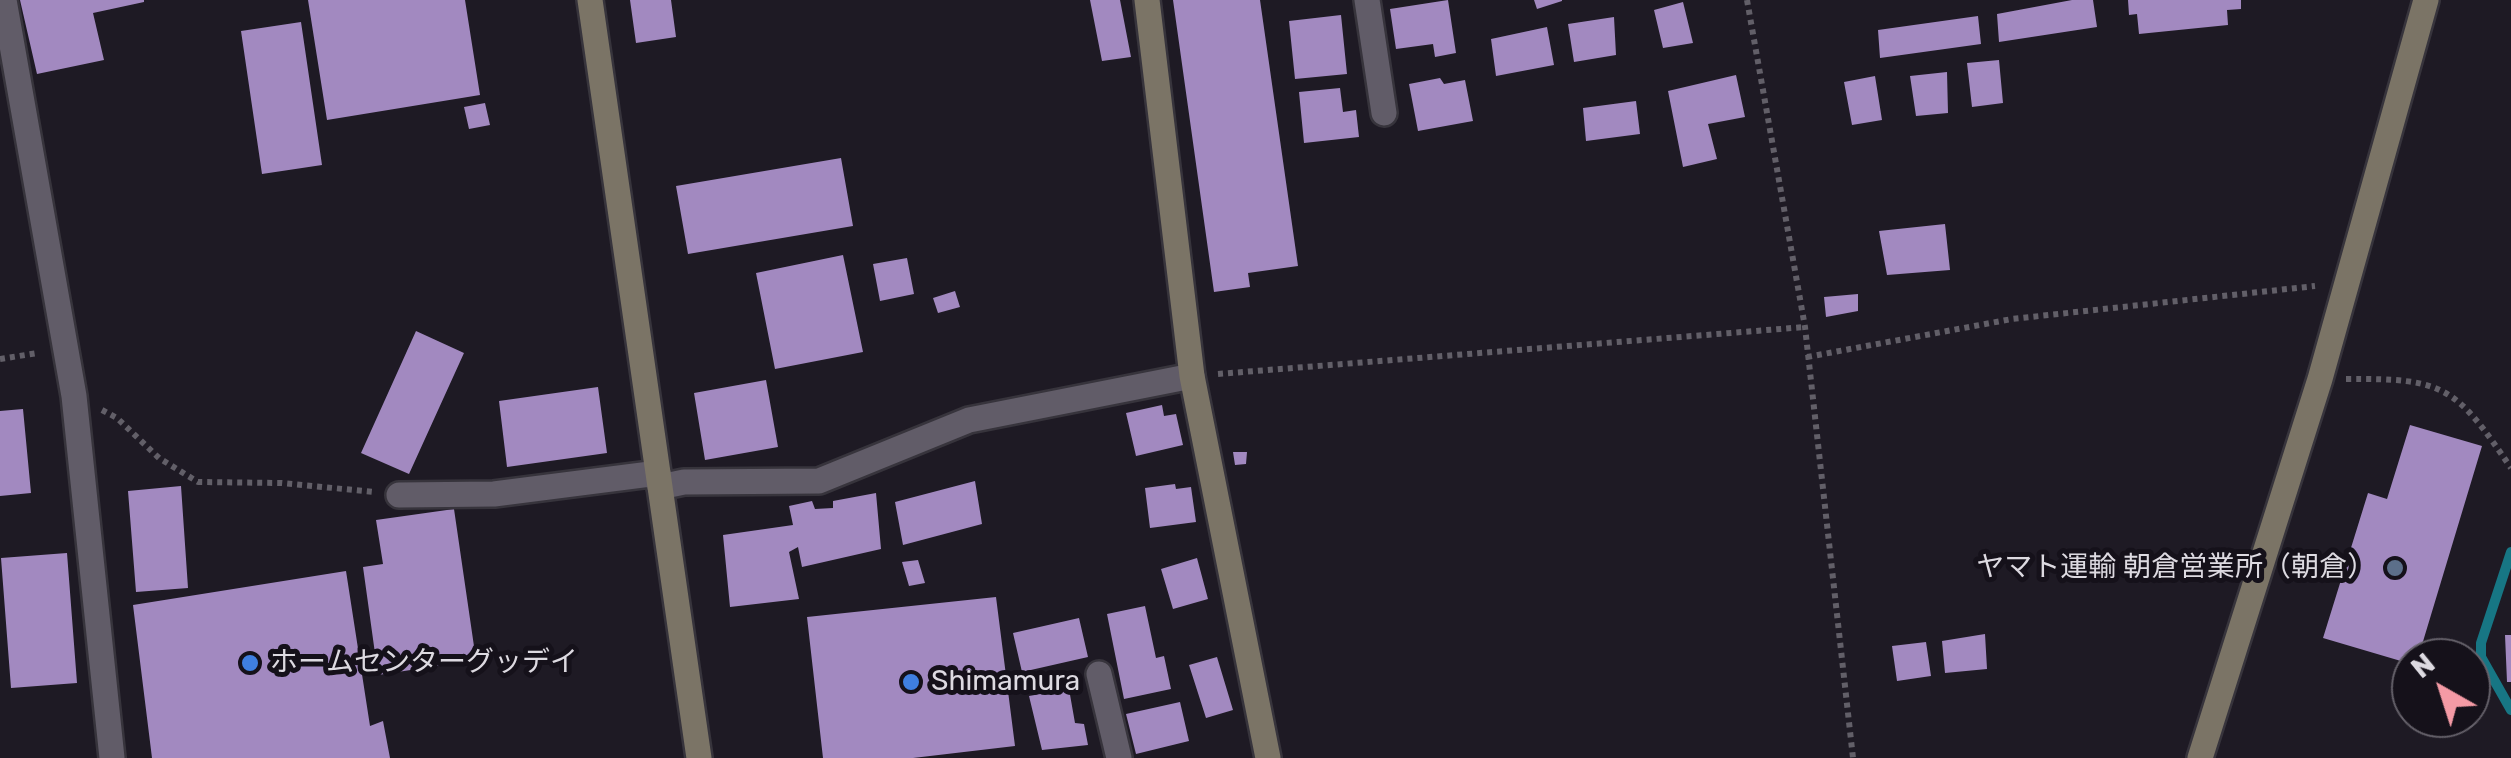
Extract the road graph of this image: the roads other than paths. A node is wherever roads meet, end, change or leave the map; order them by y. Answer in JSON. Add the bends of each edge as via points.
{"nodes":[{"id":1,"x":4,"y":0,"type":"edge"},
{"id":2,"x":590,"y":0,"type":"edge"},
{"id":3,"x":1146,"y":0,"type":"edge"},
{"id":4,"x":1367,"y":0,"type":"edge"},
{"id":5,"x":2426,"y":0,"type":"edge"},
{"id":6,"x":1384,"y":113,"type":"dead end"},
{"id":7,"x":1192,"y":376,"type":"junction"},
{"id":8,"x":659,"y":480,"type":"junction"},
{"id":9,"x":400,"y":495,"type":"road end"},
{"id":10,"x":1099,"y":674,"type":"dead end"},
{"id":11,"x":112,"y":758,"type":"edge"},
{"id":12,"x":699,"y":758,"type":"edge"},
{"id":13,"x":1119,"y":758,"type":"edge"},
{"id":14,"x":1268,"y":758,"type":"edge"},
{"id":15,"x":2200,"y":758,"type":"edge"}],
"edges":[{"from":1,"to":11,"type":"street","via":[[74,396]]},
{"from":2,"to":8,"type":"street"},
{"from":3,"to":7,"type":"street"},
{"from":4,"to":6,"type":"street"},
{"from":5,"to":15,"type":"street","via":[[2320,379]]},
{"from":7,"to":8,"type":"street","via":[[968,420],[820,481]]},
{"from":7,"to":14,"type":"street"},
{"from":8,"to":9,"type":"street"},
{"from":8,"to":12,"type":"street"},
{"from":10,"to":13,"type":"street"}]}
